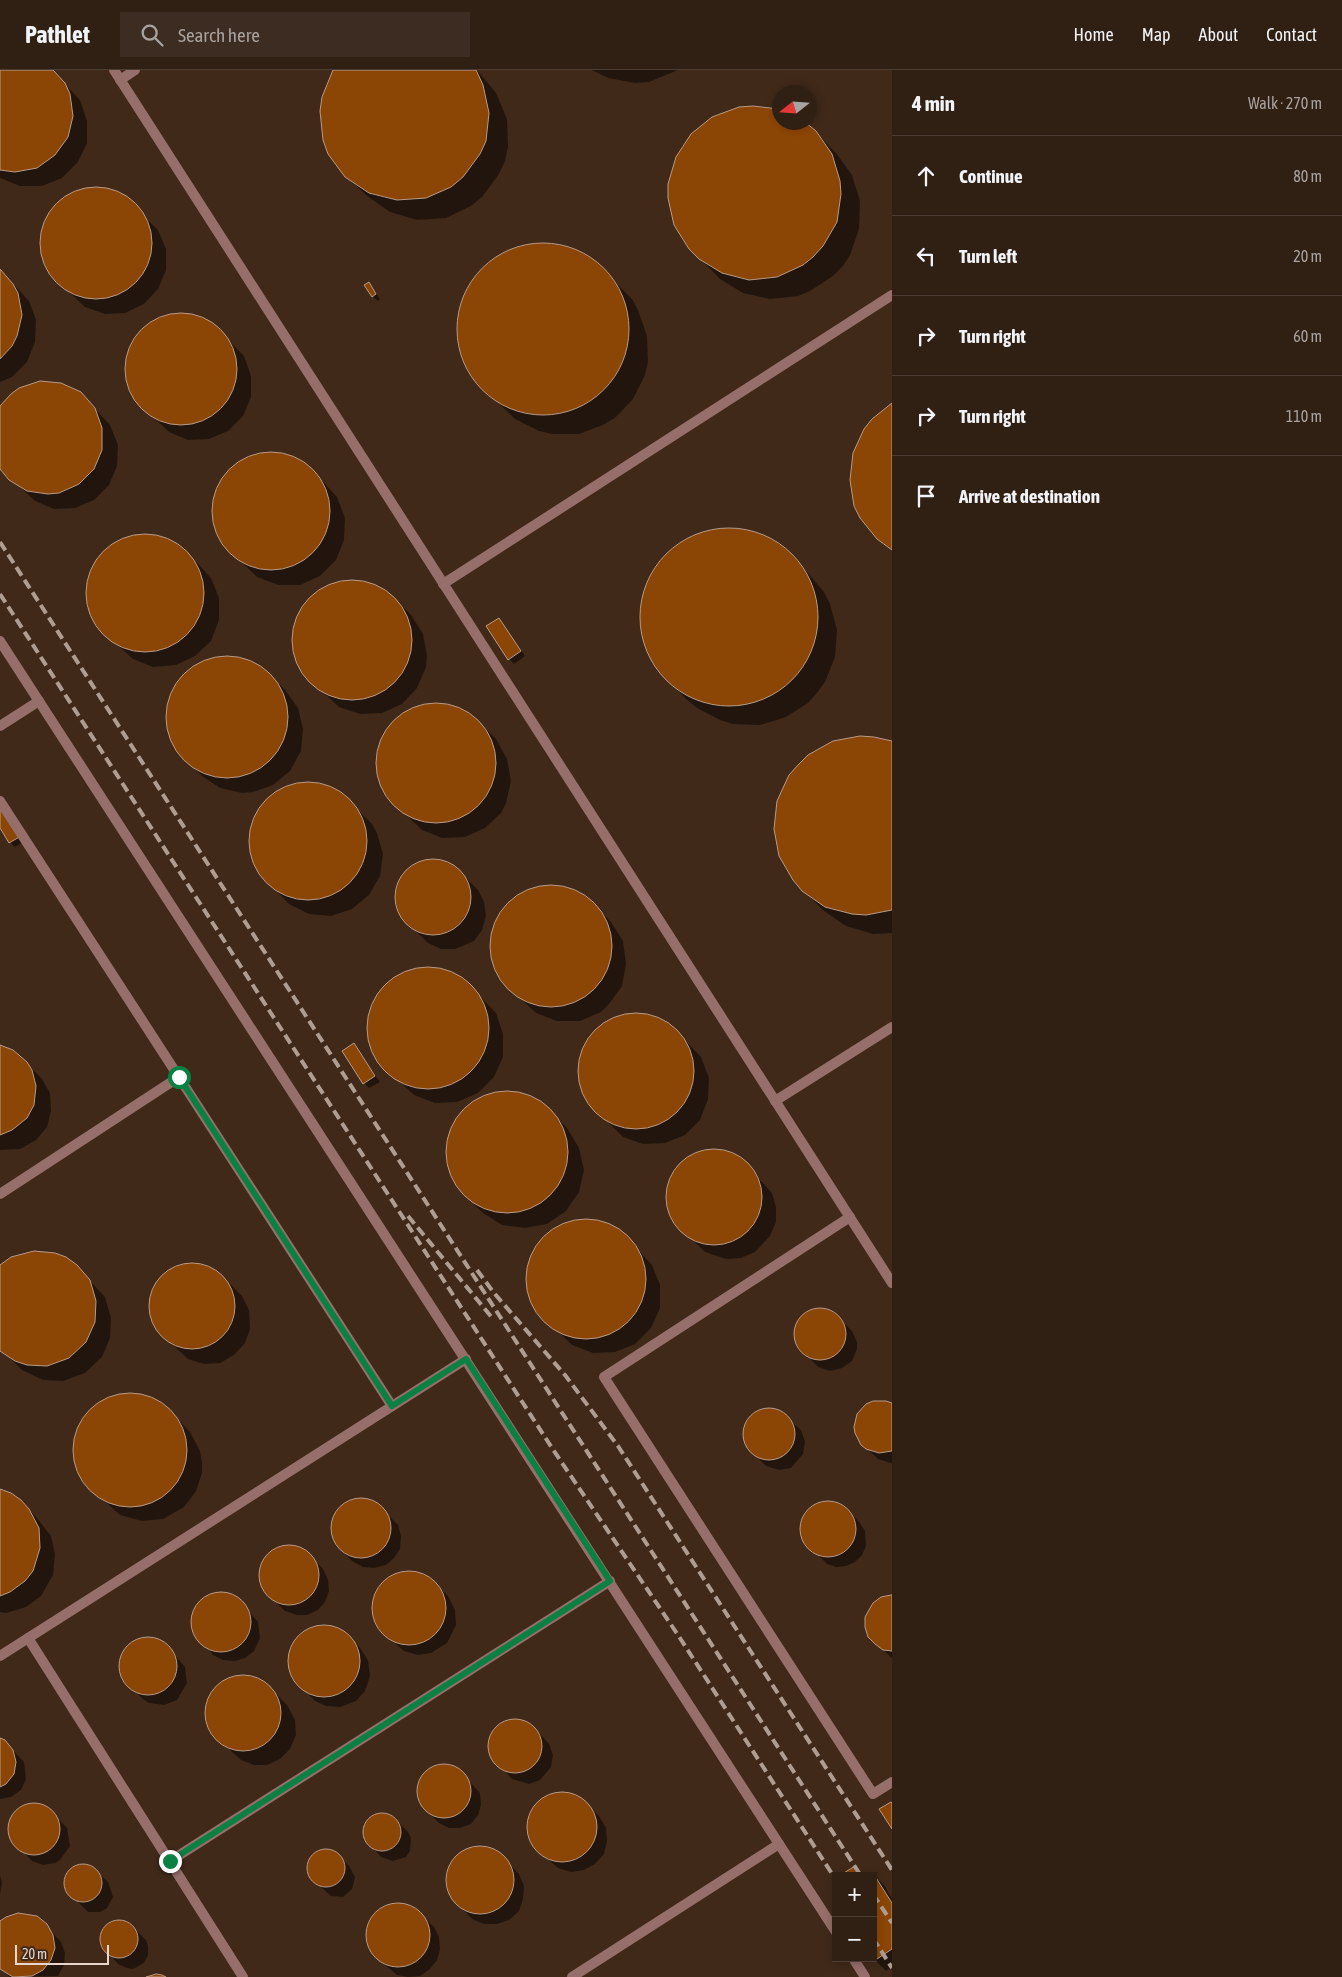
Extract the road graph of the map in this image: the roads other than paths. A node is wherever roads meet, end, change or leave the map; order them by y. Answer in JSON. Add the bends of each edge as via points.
{"nodes":[{"id":1,"x":114,"y":70,"type":"edge"},
{"id":2,"x":135,"y":70,"type":"edge"},
{"id":3,"x":120,"y":80,"type":"junction"},
{"id":4,"x":892,"y":295,"type":"edge"},
{"id":5,"x":443,"y":584,"type":"junction"},
{"id":6,"x":0,"y":641,"type":"edge"},
{"id":7,"x":39,"y":701,"type":"junction"},
{"id":8,"x":0,"y":726,"type":"edge"},
{"id":9,"x":0,"y":801,"type":"edge"},
{"id":10,"x":892,"y":1027,"type":"edge"},
{"id":11,"x":179,"y":1077,"type":"junction"},
{"id":12,"x":775,"y":1102,"type":"junction"},
{"id":13,"x":0,"y":1194,"type":"edge"},
{"id":14,"x":850,"y":1217,"type":"junction"},
{"id":15,"x":892,"y":1283,"type":"edge"},
{"id":16,"x":466,"y":1359,"type":"junction"},
{"id":17,"x":392,"y":1406,"type":"junction"},
{"id":18,"x":610,"y":1581,"type":"junction"},
{"id":19,"x":28,"y":1638,"type":"junction"},
{"id":20,"x":0,"y":1656,"type":"edge"},
{"id":21,"x":892,"y":1782,"type":"edge"},
{"id":22,"x":778,"y":1844,"type":"junction"},
{"id":23,"x":170,"y":1861,"type":"junction"},
{"id":24,"x":832,"y":1926,"type":"edge"},
{"id":25,"x":856,"y":1962,"type":"edge"},
{"id":26,"x":243,"y":1977,"type":"edge"},
{"id":27,"x":572,"y":1977,"type":"edge"},
{"id":28,"x":865,"y":1977,"type":"edge"}],
"edges":[{"from":1,"to":3,"type":"lane"},
{"from":2,"to":3,"type":"lane"},
{"from":3,"to":5,"type":"lane"},
{"from":4,"to":5,"type":"lane"},
{"from":5,"to":12,"type":"lane"},
{"from":6,"to":7,"type":"lane"},
{"from":7,"to":8,"type":"lane"},
{"from":7,"to":16,"type":"lane"},
{"from":9,"to":11,"type":"lane"},
{"from":10,"to":12,"type":"lane"},
{"from":11,"to":13,"type":"lane"},
{"from":11,"to":17,"type":"lane"},
{"from":12,"to":14,"type":"lane"},
{"from":14,"to":15,"type":"lane"},
{"from":14,"to":21,"type":"lane","via":[[604,1377],[873,1794]]},
{"from":16,"to":17,"type":"lane"},
{"from":16,"to":18,"type":"lane"},
{"from":17,"to":19,"type":"lane"},
{"from":18,"to":22,"type":"lane"},
{"from":18,"to":23,"type":"lane"},
{"from":19,"to":20,"type":"lane"},
{"from":19,"to":23,"type":"lane"},
{"from":22,"to":24,"type":"lane"},
{"from":22,"to":27,"type":"lane"},
{"from":23,"to":26,"type":"lane"},
{"from":25,"to":28,"type":"lane"}]}
